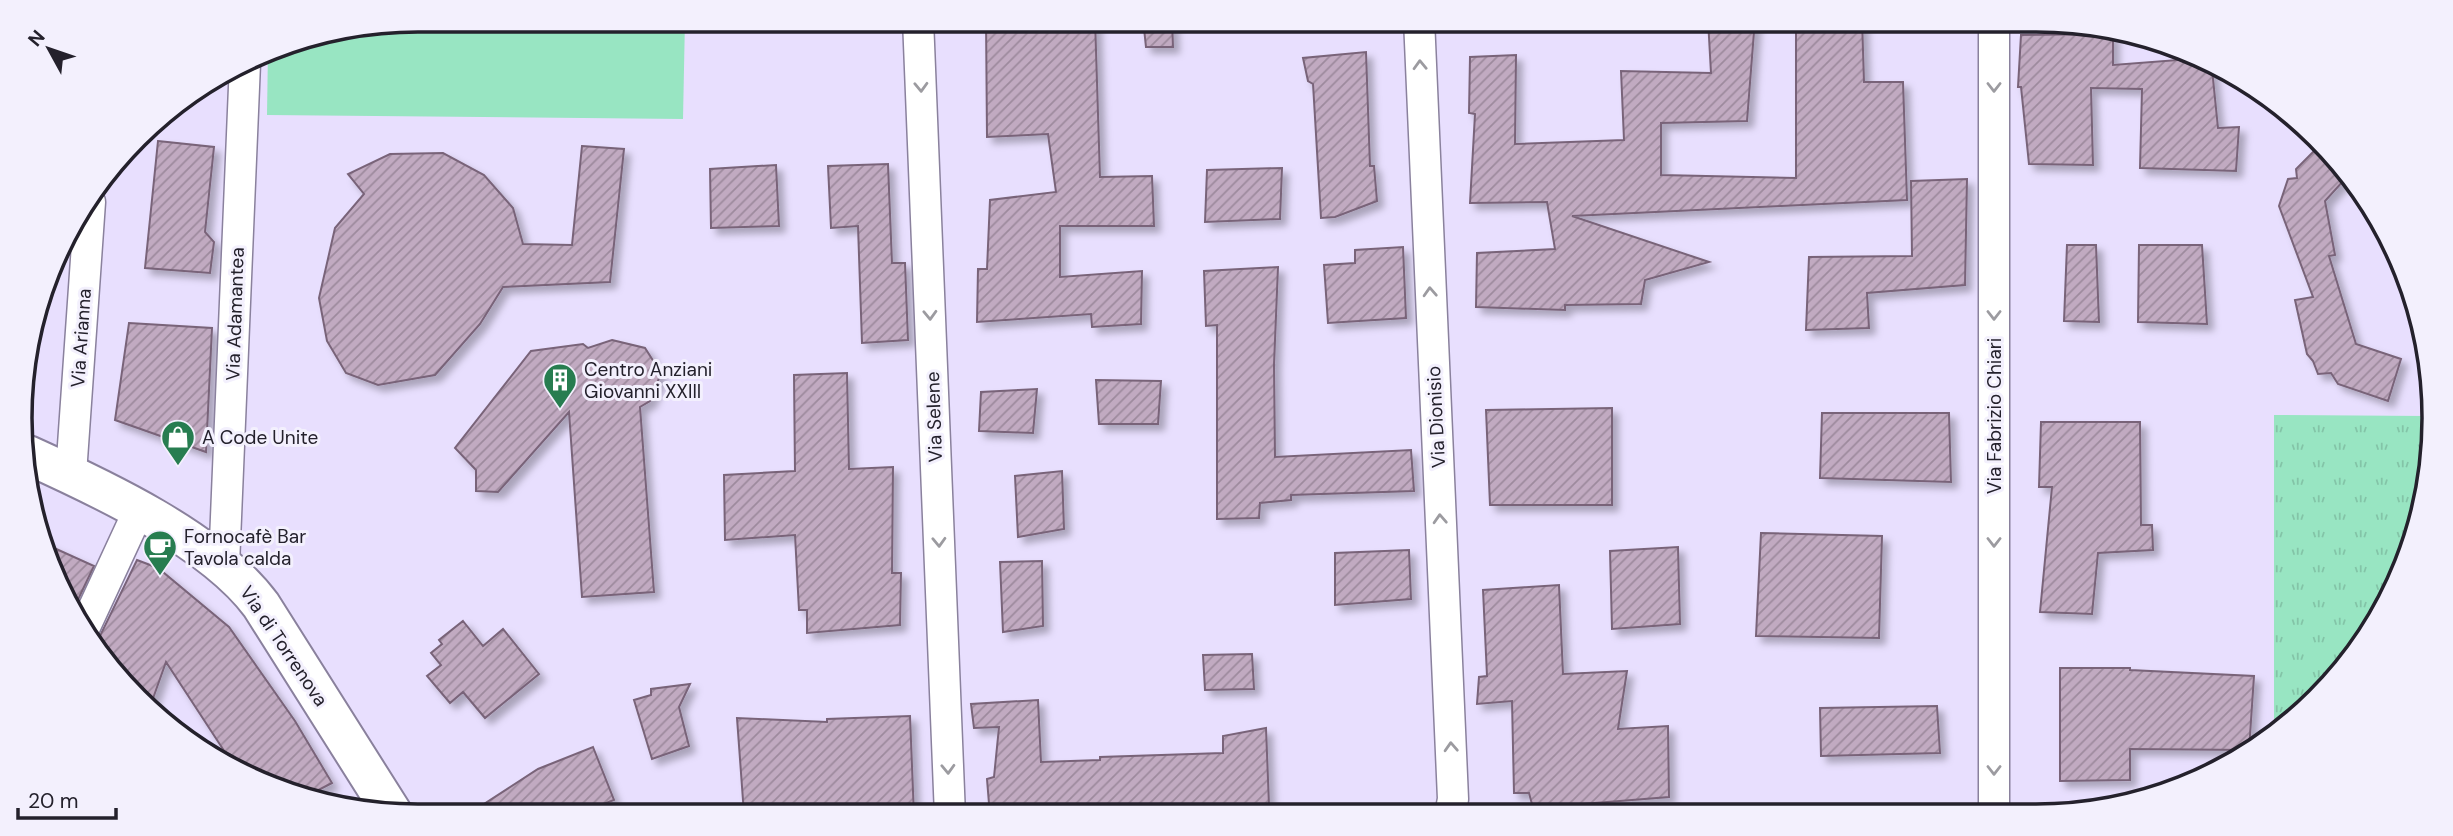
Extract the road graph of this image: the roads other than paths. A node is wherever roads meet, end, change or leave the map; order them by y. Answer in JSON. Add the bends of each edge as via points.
{"nodes":[{"id":1,"x":919,"y":32,"type":"edge"},
{"id":2,"x":1420,"y":32,"type":"edge"},
{"id":3,"x":1994,"y":32,"type":"edge"},
{"id":4,"x":245,"y":72,"type":"edge"},
{"id":5,"x":89,"y":215,"type":"edge"},
{"id":6,"x":34,"y":458,"type":"edge"},
{"id":7,"x":71,"y":474,"type":"junction"},
{"id":8,"x":139,"y":510,"type":"junction"},
{"id":9,"x":224,"y":565,"type":"junction"},
{"id":10,"x":88,"y":619,"type":"edge"},
{"id":11,"x":387,"y":803,"type":"edge"},
{"id":12,"x":950,"y":804,"type":"edge"},
{"id":13,"x":1452,"y":804,"type":"edge"},
{"id":14,"x":1994,"y":804,"type":"edge"}],
"edges":[{"from":1,"to":12,"type":"street","name":"Via Selene","one_way":true},
{"from":13,"to":2,"type":"street","name":"Via Dionisio","one_way":true},
{"from":3,"to":14,"type":"street","name":"Via Fabrizio Chiari","one_way":true},
{"from":4,"to":9,"type":"street","name":"Via Adamantea"},
{"from":5,"to":7,"type":"street","name":"Via Arianna"},
{"from":6,"to":7,"type":"street","name":"Via di Torrenova"},
{"from":7,"to":8,"type":"street","name":"Via di Torrenova"},
{"from":8,"to":9,"type":"street","name":"Via di Torrenova"},
{"from":8,"to":10,"type":"street"},
{"from":9,"to":11,"type":"street","name":"Via di Torrenova","via":[[261,605]]}]}
